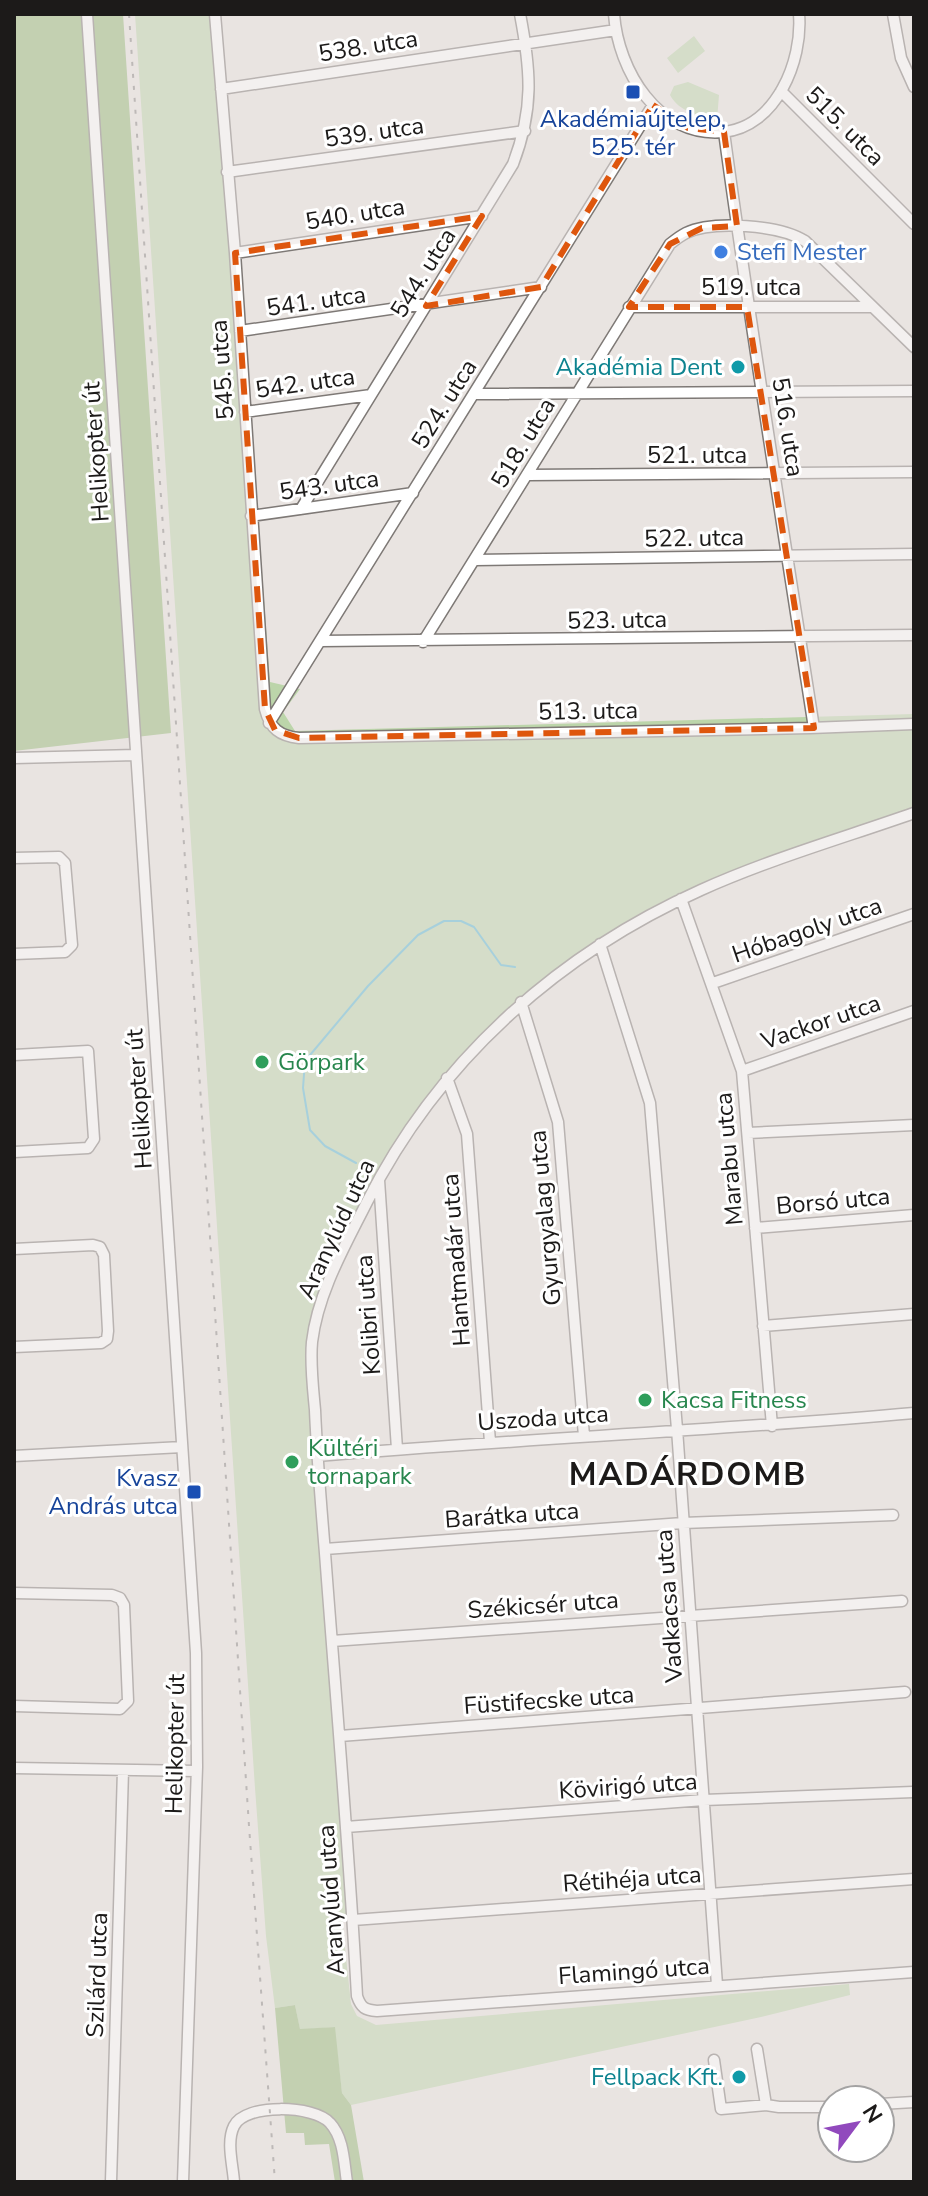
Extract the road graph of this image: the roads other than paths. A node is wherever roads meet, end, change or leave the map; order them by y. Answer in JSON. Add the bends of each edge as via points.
{"nodes":[{"id":1,"x":87,"y":14,"type":"edge"},
{"id":2,"x":215,"y":14,"type":"edge"},
{"id":3,"x":520,"y":14,"type":"edge"},
{"id":4,"x":614,"y":14,"type":"edge"},
{"id":5,"x":799,"y":14,"type":"edge"},
{"id":6,"x":893,"y":14,"type":"edge"},
{"id":7,"x":616,"y":30,"type":"junction"},
{"id":8,"x":525,"y":42,"type":"junction"},
{"id":9,"x":913,"y":83,"type":"edge"},
{"id":10,"x":221,"y":89,"type":"junction"},
{"id":11,"x":781,"y":91,"type":"junction"},
{"id":12,"x":653,"y":105,"type":"junction"},
{"id":13,"x":525,"y":131,"type":"junction"},
{"id":14,"x":724,"y":132,"type":"junction"},
{"id":15,"x":227,"y":172,"type":"junction"},
{"id":16,"x":482,"y":216,"type":"junction"},
{"id":17,"x":914,"y":224,"type":"edge"},
{"id":18,"x":737,"y":226,"type":"junction"},
{"id":19,"x":235,"y":253,"type":"junction"},
{"id":20,"x":541,"y":287,"type":"junction"},
{"id":21,"x":426,"y":306,"type":"junction"},
{"id":22,"x":629,"y":307,"type":"junction"},
{"id":23,"x":747,"y":307,"type":"junction"},
{"id":24,"x":872,"y":307,"type":"junction"},
{"id":25,"x":240,"y":331,"type":"junction"},
{"id":26,"x":914,"y":347,"type":"edge"},
{"id":27,"x":914,"y":391,"type":"edge"},
{"id":28,"x":762,"y":393,"type":"junction"},
{"id":29,"x":474,"y":394,"type":"junction"},
{"id":30,"x":576,"y":394,"type":"junction"},
{"id":31,"x":371,"y":395,"type":"junction"},
{"id":32,"x":245,"y":412,"type":"junction"},
{"id":33,"x":914,"y":472,"type":"edge"},
{"id":34,"x":528,"y":475,"type":"junction"},
{"id":35,"x":776,"y":475,"type":"junction"},
{"id":36,"x":413,"y":493,"type":"junction"},
{"id":37,"x":301,"y":509,"type":"junction"},
{"id":38,"x":251,"y":516,"type":"junction"},
{"id":39,"x":914,"y":554,"type":"edge"},
{"id":40,"x":787,"y":557,"type":"junction"},
{"id":41,"x":475,"y":560,"type":"junction"},
{"id":42,"x":914,"y":635,"type":"edge"},
{"id":43,"x":800,"y":637,"type":"junction"},
{"id":44,"x":321,"y":641,"type":"junction"},
{"id":45,"x":423,"y":642,"type":"junction"},
{"id":46,"x":269,"y":723,"type":"junction"},
{"id":47,"x":914,"y":724,"type":"edge"},
{"id":48,"x":814,"y":728,"type":"junction"},
{"id":49,"x":136,"y":755,"type":"junction"},
{"id":50,"x":14,"y":758,"type":"edge"},
{"id":51,"x":914,"y":813,"type":"edge"},
{"id":52,"x":14,"y":858,"type":"edge"},
{"id":53,"x":681,"y":899,"type":"junction"},
{"id":54,"x":914,"y":914,"type":"edge"},
{"id":55,"x":600,"y":944,"type":"junction"},
{"id":56,"x":14,"y":954,"type":"edge"},
{"id":57,"x":713,"y":983,"type":"junction"},
{"id":58,"x":521,"y":1002,"type":"junction"},
{"id":59,"x":914,"y":1011,"type":"edge"},
{"id":60,"x":14,"y":1055,"type":"edge"},
{"id":61,"x":742,"y":1071,"type":"junction"},
{"id":62,"x":447,"y":1078,"type":"junction"},
{"id":63,"x":914,"y":1125,"type":"edge"},
{"id":64,"x":748,"y":1133,"type":"junction"},
{"id":65,"x":14,"y":1152,"type":"edge"},
{"id":66,"x":379,"y":1178,"type":"junction"},
{"id":67,"x":914,"y":1215,"type":"edge"},
{"id":68,"x":755,"y":1228,"type":"junction"},
{"id":69,"x":14,"y":1249,"type":"edge"},
{"id":70,"x":914,"y":1314,"type":"edge"},
{"id":71,"x":763,"y":1326,"type":"junction"},
{"id":72,"x":14,"y":1347,"type":"edge"},
{"id":73,"x":914,"y":1413,"type":"edge"},
{"id":74,"x":772,"y":1426,"type":"junction"},
{"id":75,"x":677,"y":1429,"type":"junction"},
{"id":76,"x":584,"y":1436,"type":"junction"},
{"id":77,"x":490,"y":1442,"type":"junction"},
{"id":78,"x":182,"y":1447,"type":"junction"},
{"id":79,"x":397,"y":1449,"type":"junction"},
{"id":80,"x":14,"y":1456,"type":"edge"},
{"id":81,"x":317,"y":1456,"type":"junction"},
{"id":82,"x":893,"y":1515,"type":"dead end"},
{"id":83,"x":683,"y":1523,"type":"junction"},
{"id":84,"x":325,"y":1549,"type":"junction"},
{"id":85,"x":14,"y":1593,"type":"edge"},
{"id":86,"x":902,"y":1601,"type":"dead end"},
{"id":87,"x":690,"y":1615,"type":"junction"},
{"id":88,"x":332,"y":1641,"type":"junction"},
{"id":89,"x":905,"y":1692,"type":"dead end"},
{"id":90,"x":14,"y":1706,"type":"edge"},
{"id":91,"x":697,"y":1709,"type":"junction"},
{"id":92,"x":340,"y":1736,"type":"junction"},
{"id":93,"x":14,"y":1768,"type":"edge"},
{"id":94,"x":123,"y":1770,"type":"junction"},
{"id":95,"x":196,"y":1771,"type":"junction"},
{"id":96,"x":913,"y":1792,"type":"edge"},
{"id":97,"x":704,"y":1800,"type":"junction"},
{"id":98,"x":346,"y":1827,"type":"junction"},
{"id":99,"x":914,"y":1879,"type":"edge"},
{"id":100,"x":711,"y":1893,"type":"junction"},
{"id":101,"x":353,"y":1920,"type":"junction"},
{"id":102,"x":914,"y":1972,"type":"edge"},
{"id":103,"x":717,"y":1985,"type":"junction"},
{"id":104,"x":360,"y":2005,"type":"joint"},
{"id":105,"x":757,"y":2049,"type":"dead end"},
{"id":106,"x":714,"y":2060,"type":"dead end"},
{"id":107,"x":766,"y":2105,"type":"junction"},
{"id":108,"x":816,"y":2107,"type":"edge"},
{"id":109,"x":111,"y":2182,"type":"edge"},
{"id":110,"x":183,"y":2182,"type":"edge"},
{"id":111,"x":234,"y":2182,"type":"edge"},
{"id":112,"x":347,"y":2182,"type":"edge"}],
"edges":[{"from":1,"to":49,"type":"street","name":"Helikopter út"},
{"from":2,"to":10,"type":"street","name":"545. utca"},
{"from":3,"to":8,"type":"street","name":"544. utca"},
{"from":4,"to":7,"type":"street"},
{"from":5,"to":11,"type":"street","via":[[795,57]]},
{"from":6,"to":9,"type":"street","via":[[901,58]]},
{"from":7,"to":8,"type":"street","name":"538. utca"},
{"from":7,"to":12,"type":"street","via":[[629,71]]},
{"from":8,"to":10,"type":"street","name":"538. utca"},
{"from":8,"to":13,"type":"street","name":"544. utca","via":[[530,89]]},
{"from":10,"to":15,"type":"street","name":"545. utca"},
{"from":11,"to":14,"type":"street","via":[[755,118]]},
{"from":11,"to":17,"type":"street","name":"515. utca"},
{"from":12,"to":14,"type":"street","via":[[688,128]]},
{"from":12,"to":20,"type":"street","name":"524. utca"},
{"from":13,"to":15,"type":"street","name":"539. utca"},
{"from":13,"to":16,"type":"street","name":"544. utca","via":[[513,164]]},
{"from":14,"to":18,"type":"street","name":"516. utca"},
{"from":15,"to":19,"type":"street","name":"545. utca"},
{"from":16,"to":19,"type":"street","name":"540. utca"},
{"from":16,"to":21,"type":"street","name":"544. utca"},
{"from":18,"to":22,"type":"street","name":"518. utca","via":[[687,232],[670,244]]},
{"from":18,"to":23,"type":"street","name":"516. utca"},
{"from":18,"to":24,"type":"street","name":"518. utca","via":[[799,237]]},
{"from":19,"to":25,"type":"street","name":"545. utca"},
{"from":20,"to":21,"type":"street","name":"541. utca"},
{"from":20,"to":29,"type":"street","name":"524. utca"},
{"from":21,"to":25,"type":"street","name":"541. utca"},
{"from":21,"to":31,"type":"street","name":"544. utca"},
{"from":22,"to":23,"type":"street","name":"519. utca"},
{"from":22,"to":30,"type":"street","name":"518. utca"},
{"from":23,"to":24,"type":"street","name":"519. utca"},
{"from":23,"to":28,"type":"street","name":"516. utca"},
{"from":24,"to":26,"type":"street","name":"518. utca"},
{"from":25,"to":32,"type":"street","name":"545. utca"},
{"from":27,"to":28,"type":"street"},
{"from":28,"to":30,"type":"street"},
{"from":28,"to":35,"type":"street","name":"516. utca"},
{"from":29,"to":30,"type":"street"},
{"from":29,"to":36,"type":"street","name":"524. utca"},
{"from":30,"to":34,"type":"street","name":"518. utca"},
{"from":31,"to":32,"type":"street","name":"542. utca"},
{"from":31,"to":37,"type":"street","name":"544. utca"},
{"from":32,"to":38,"type":"street","name":"545. utca"},
{"from":33,"to":35,"type":"street","name":"521. utca"},
{"from":34,"to":35,"type":"street","name":"521. utca"},
{"from":34,"to":41,"type":"street","name":"518. utca"},
{"from":35,"to":40,"type":"street","name":"516. utca"},
{"from":36,"to":37,"type":"street","name":"543. utca"},
{"from":36,"to":44,"type":"street","name":"524. utca"},
{"from":37,"to":38,"type":"street","name":"543. utca"},
{"from":38,"to":46,"type":"street","name":"545. utca"},
{"from":39,"to":40,"type":"street","name":"522. utca"},
{"from":40,"to":41,"type":"street","name":"522. utca"},
{"from":40,"to":43,"type":"street","name":"516. utca"},
{"from":41,"to":45,"type":"street","name":"518. utca"},
{"from":42,"to":43,"type":"street","name":"523. utca"},
{"from":43,"to":45,"type":"street","name":"523. utca"},
{"from":43,"to":48,"type":"street","name":"516. utca"},
{"from":44,"to":45,"type":"street","name":"523. utca"},
{"from":44,"to":46,"type":"street","name":"524. utca"},
{"from":46,"to":48,"type":"street","name":"513. utca","via":[[283,736],[299,738]]},
{"from":47,"to":48,"type":"street","name":"513. utca"},
{"from":49,"to":50,"type":"street"},
{"from":49,"to":78,"type":"street","name":"Helikopter út"},
{"from":51,"to":53,"type":"street","name":"Aranylúd utca"},
{"from":52,"to":56,"type":"street","via":[[59,857],[65,863],[72,945],[65,952]]},
{"from":53,"to":55,"type":"street","name":"Aranylúd utca"},
{"from":53,"to":57,"type":"street","name":"Marabu utca"},
{"from":54,"to":57,"type":"street","name":"Hóbagoly utca"},
{"from":55,"to":58,"type":"street","name":"Aranylúd utca"},
{"from":55,"to":75,"type":"street","name":"Vadkacsa utca","via":[[650,1103]]},
{"from":57,"to":61,"type":"street","name":"Marabu utca"},
{"from":58,"to":62,"type":"street","name":"Aranylúd utca"},
{"from":58,"to":76,"type":"street","name":"Gyurgyalag utca","via":[[558,1122]]},
{"from":59,"to":61,"type":"street","name":"Vackor utca"},
{"from":60,"to":65,"type":"street","via":[[88,1051],[94,1139],[88,1148]]},
{"from":61,"to":64,"type":"street","name":"Marabu utca"},
{"from":62,"to":66,"type":"street","name":"Aranylúd utca"},
{"from":62,"to":77,"type":"street","name":"Hantmadár utca","via":[[467,1134]]},
{"from":63,"to":64,"type":"street"},
{"from":64,"to":68,"type":"street","name":"Marabu utca"},
{"from":66,"to":79,"type":"street","name":"Kolibri utca"},
{"from":66,"to":81,"type":"street","name":"Aranylúd utca","via":[[317,1313],[312,1344]]},
{"from":67,"to":68,"type":"street","name":"Borsó utca"},
{"from":68,"to":71,"type":"street","name":"Marabu utca"},
{"from":69,"to":72,"type":"street","via":[[100,1247],[107,1339]]},
{"from":70,"to":71,"type":"street"},
{"from":71,"to":74,"type":"street","name":"Marabu utca"},
{"from":73,"to":74,"type":"street","name":"Uszoda utca"},
{"from":74,"to":75,"type":"street","name":"Uszoda utca"},
{"from":75,"to":76,"type":"street","name":"Uszoda utca"},
{"from":75,"to":83,"type":"street","name":"Vadkacsa utca"},
{"from":76,"to":77,"type":"street","name":"Uszoda utca"},
{"from":77,"to":79,"type":"street","name":"Uszoda utca"},
{"from":78,"to":80,"type":"street"},
{"from":78,"to":95,"type":"street","name":"Helikopter út","via":[[196,1653]]},
{"from":79,"to":81,"type":"street","name":"Uszoda utca"},
{"from":81,"to":84,"type":"street","name":"Aranylúd utca"},
{"from":82,"to":83,"type":"street","name":"Barátka utca"},
{"from":83,"to":84,"type":"street","name":"Barátka utca"},
{"from":83,"to":87,"type":"street","name":"Vadkacsa utca"},
{"from":84,"to":88,"type":"street","name":"Aranylúd utca"},
{"from":85,"to":90,"type":"street","via":[[120,1598],[128,1701],[120,1709]]},
{"from":86,"to":87,"type":"street","name":"Székicsér utca"},
{"from":87,"to":88,"type":"street","name":"Székicsér utca"},
{"from":87,"to":91,"type":"street","name":"Vadkacsa utca"},
{"from":88,"to":92,"type":"street","name":"Aranylúd utca"},
{"from":89,"to":91,"type":"street","name":"Füstifecske utca"},
{"from":91,"to":92,"type":"street","name":"Füstifecske utca"},
{"from":91,"to":97,"type":"street","name":"Vadkacsa utca"},
{"from":92,"to":98,"type":"street","name":"Aranylúd utca"},
{"from":93,"to":94,"type":"street"},
{"from":94,"to":95,"type":"street"},
{"from":94,"to":109,"type":"street","name":"Szilárd utca"},
{"from":95,"to":110,"type":"street","name":"Helikopter út"},
{"from":96,"to":97,"type":"street","name":"Kövirigó utca"},
{"from":97,"to":98,"type":"street","name":"Kövirigó utca"},
{"from":97,"to":100,"type":"street","name":"Vadkacsa utca"},
{"from":98,"to":101,"type":"street","name":"Aranylúd utca"},
{"from":99,"to":100,"type":"street","name":"Rétihéja utca"},
{"from":100,"to":101,"type":"street","name":"Rétihéja utca"},
{"from":100,"to":103,"type":"street","name":"Vadkacsa utca"},
{"from":101,"to":104,"type":"street","name":"Aranylúd utca"},
{"from":102,"to":103,"type":"street","name":"Flamingó utca"},
{"from":103,"to":104,"type":"street","name":"Flamingó utca","via":[[377,2011]]},
{"from":105,"to":107,"type":"street"},
{"from":106,"to":107,"type":"street","via":[[721,2109]]},
{"from":107,"to":108,"type":"street"},
{"from":111,"to":112,"type":"street","via":[[232,2131],[239,2119],[251,2113],[302,2109],[332,2125]]}]}
